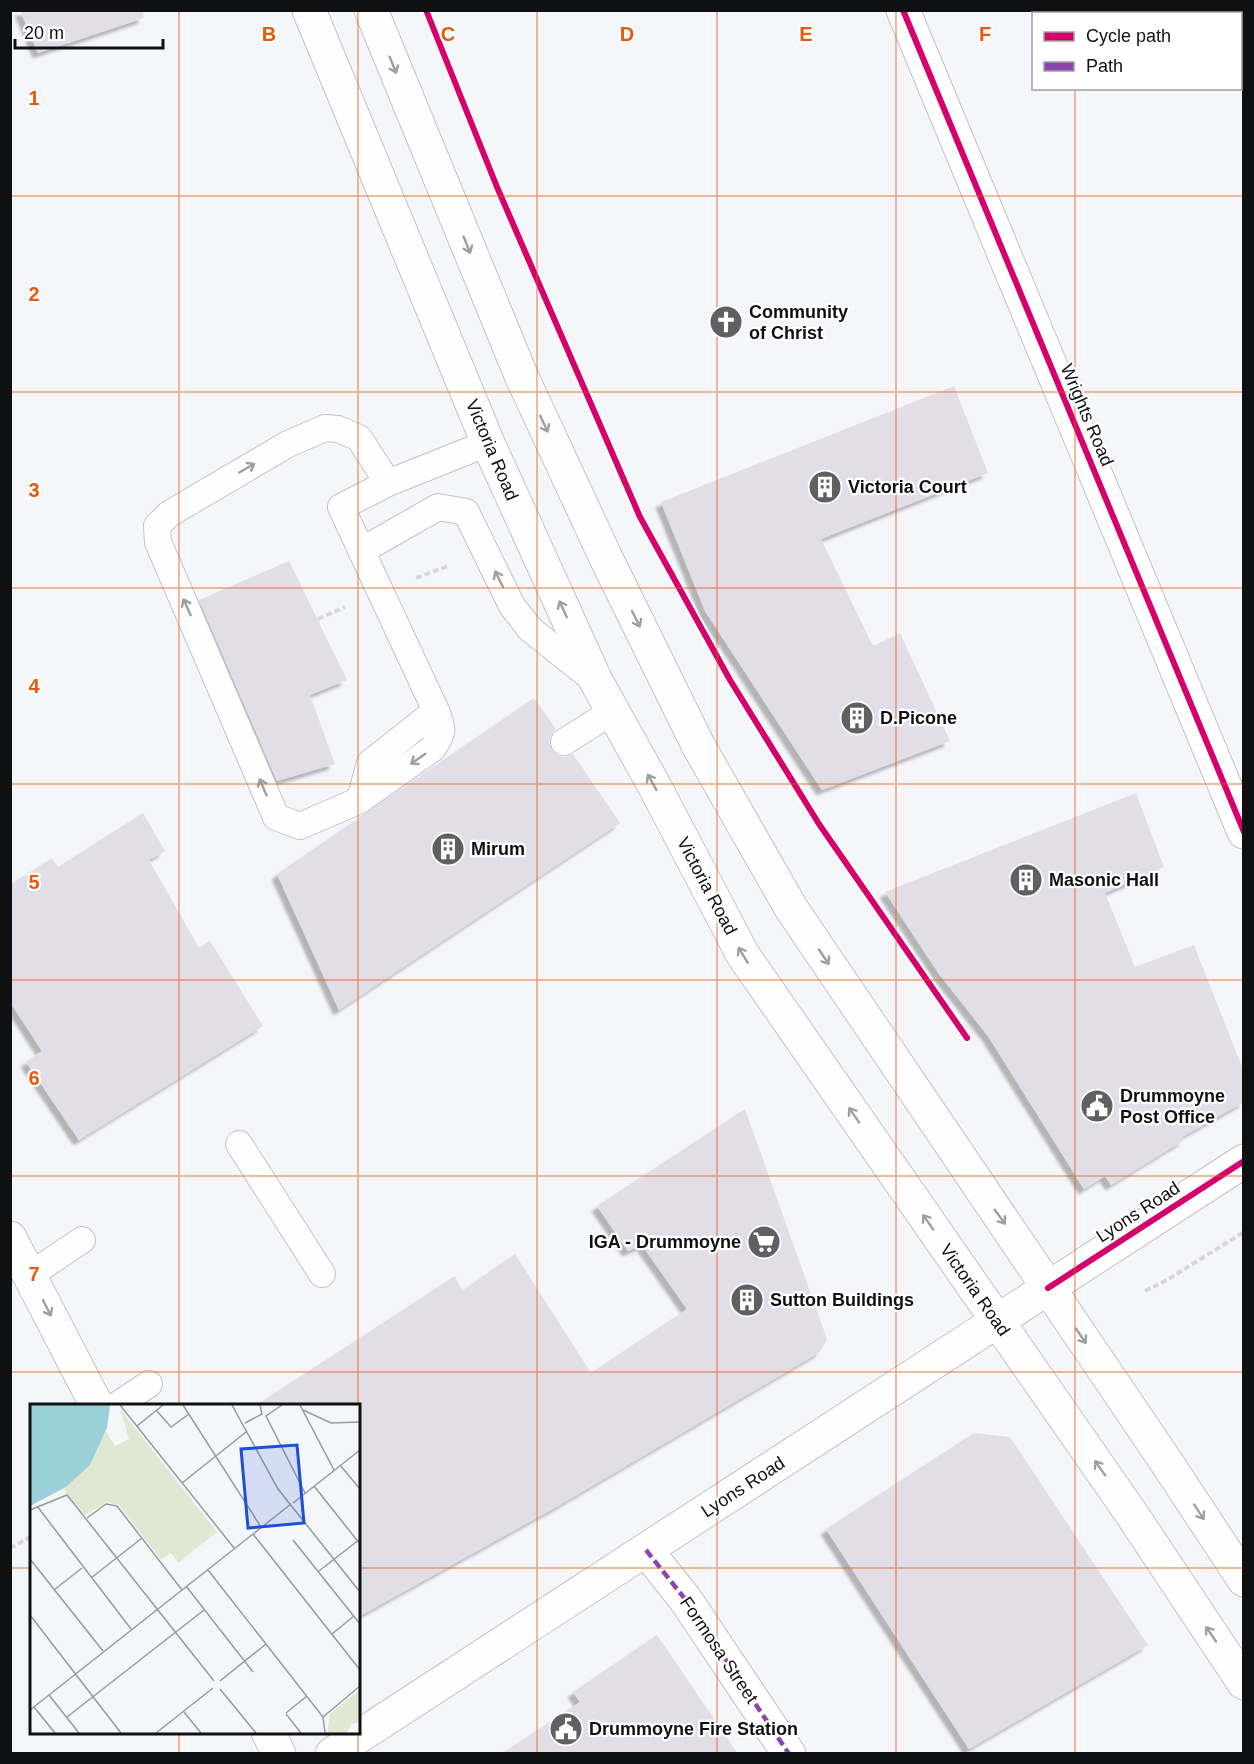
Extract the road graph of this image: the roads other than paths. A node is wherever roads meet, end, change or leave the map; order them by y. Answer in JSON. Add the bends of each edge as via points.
{"nodes":[{"id":1,"x":309,"y":10,"type":"edge"},
{"id":2,"x":371,"y":10,"type":"edge"},
{"id":3,"x":903,"y":10,"type":"edge"},
{"id":4,"x":488,"y":443,"type":"junction"},
{"id":5,"x":388,"y":483,"type":"junction"},
{"id":6,"x":361,"y":551,"type":"junction"},
{"id":7,"x":596,"y":681,"type":"junction"},
{"id":8,"x":613,"y":711,"type":"junction"},
{"id":9,"x":564,"y":742,"type":"dead end"},
{"id":10,"x":1244,"y":832,"type":"edge"},
{"id":11,"x":239,"y":1144,"type":"dead end"},
{"id":12,"x":1244,"y":1161,"type":"edge"},
{"id":13,"x":10,"y":1238,"type":"edge"},
{"id":14,"x":82,"y":1240,"type":"dead end"},
{"id":15,"x":322,"y":1274,"type":"dead end"},
{"id":16,"x":30,"y":1275,"type":"junction"},
{"id":17,"x":1048,"y":1288,"type":"junction"},
{"id":18,"x":997,"y":1321,"type":"junction"},
{"id":19,"x":149,"y":1384,"type":"dead end"},
{"id":20,"x":97,"y":1404,"type":"edge"},
{"id":21,"x":119,"y":1404,"type":"edge"},
{"id":22,"x":646,"y":1550,"type":"junction"},
{"id":23,"x":1244,"y":1580,"type":"edge"},
{"id":24,"x":1244,"y":1683,"type":"edge"},
{"id":25,"x":269,"y":1734,"type":"edge"},
{"id":26,"x":279,"y":1754,"type":"edge"},
{"id":27,"x":332,"y":1754,"type":"edge"},
{"id":28,"x":789,"y":1754,"type":"edge"}],
"edges":[{"from":1,"to":4,"type":"main road","name":"Victoria Road"},
{"from":2,"to":17,"type":"main road","one_way":true,"via":[[521,375],[698,745],[791,908]]},
{"from":3,"to":10,"type":"main road","name":"Wrights Road"},
{"from":4,"to":5,"type":"lane"},
{"from":7,"to":4,"type":"main road","name":"Victoria Road","one_way":true},
{"from":5,"to":6,"type":"lane","via":[[340,507]]},
{"from":6,"to":5,"type":"lane","one_way":true,"via":[[442,725],[440,737],[432,749],[360,800],[300,826],[276,817],[158,542],[156,526],[169,514],[278,450],[325,428],[359,438]]},
{"from":7,"to":6,"type":"lane","one_way":true,"via":[[530,629],[512,606],[466,512],[438,507]]},
{"from":7,"to":8,"type":"main road","name":"Victoria Road"},
{"from":8,"to":9,"type":"lane"},
{"from":18,"to":8,"type":"main road","name":"Victoria Road","one_way":true,"via":[[743,955]]},
{"from":11,"to":15,"type":"lane"},
{"from":12,"to":17,"type":"main road","name":"Lyons Road"},
{"from":13,"to":16,"type":"main road"},
{"from":14,"to":16,"type":"lane"},
{"from":16,"to":20,"type":"main road","one_way":true},
{"from":17,"to":18,"type":"main road","name":"Lyons Road"},
{"from":17,"to":23,"type":"main road","one_way":true},
{"from":18,"to":22,"type":"main road","name":"Lyons Road"},
{"from":24,"to":18,"type":"main road","name":"Victoria Road","one_way":true},
{"from":19,"to":21,"type":"lane"},
{"from":22,"to":27,"type":"main road","name":"Lyons Road"},
{"from":22,"to":28,"type":"main road","name":"Formosa Street","via":[[685,1599]]},
{"from":25,"to":26,"type":"main road"}]}
